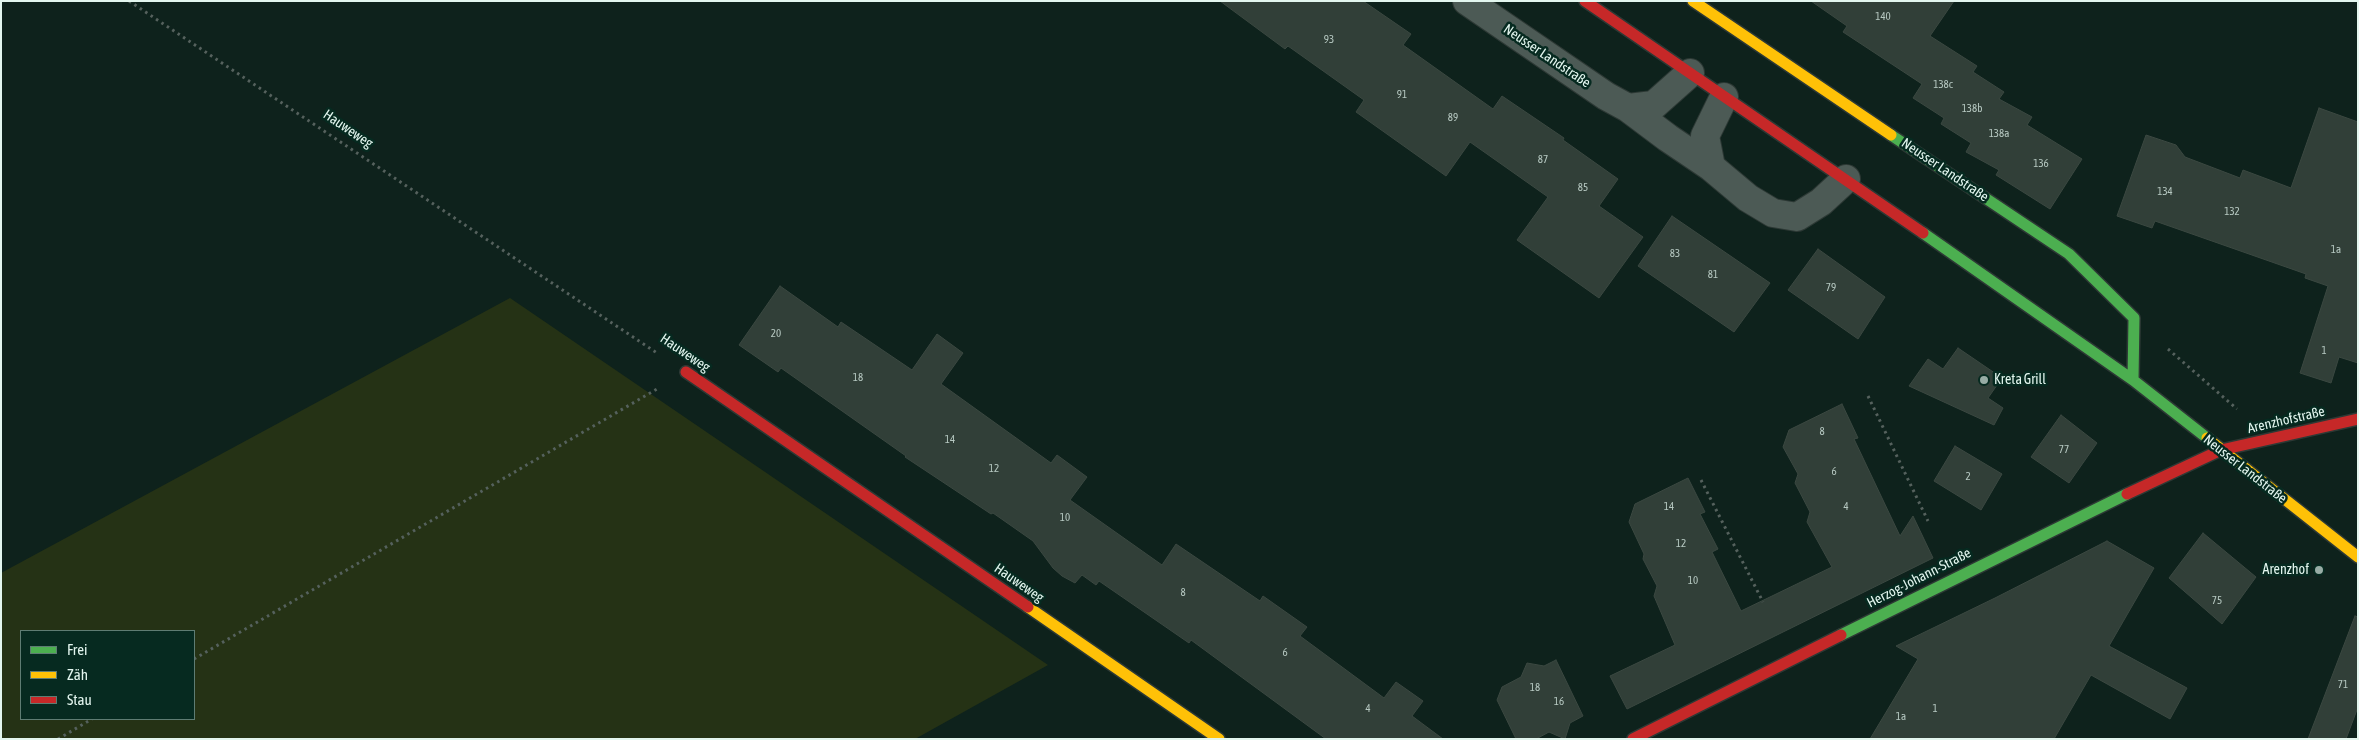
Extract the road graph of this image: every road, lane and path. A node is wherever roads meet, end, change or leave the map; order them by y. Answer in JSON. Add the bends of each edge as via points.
{"nodes":[{"id":1,"x":129,"y":1,"type":"edge"},
{"id":2,"x":1467,"y":1,"type":"edge"},
{"id":3,"x":1585,"y":1,"type":"edge"},
{"id":4,"x":1693,"y":1,"type":"edge"},
{"id":5,"x":1690,"y":73,"type":"junction"},
{"id":6,"x":1724,"y":97,"type":"junction"},
{"id":7,"x":1628,"y":108,"type":"junction"},
{"id":8,"x":1711,"y":167,"type":"junction"},
{"id":9,"x":1846,"y":179,"type":"junction"},
{"id":10,"x":2134,"y":318,"type":"junction"},
{"id":11,"x":686,"y":372,"type":"junction"},
{"id":12,"x":2133,"y":380,"type":"junction"},
{"id":13,"x":1868,"y":396,"type":"dead end"},
{"id":14,"x":2358,"y":419,"type":"edge"},
{"id":15,"x":2272,"y":438,"type":"junction"},
{"id":16,"x":2221,"y":450,"type":"junction"},
{"id":17,"x":1701,"y":480,"type":"dead end"},
{"id":18,"x":1928,"y":521,"type":"dead end"},
{"id":19,"x":2358,"y":557,"type":"edge"},
{"id":20,"x":1763,"y":602,"type":"dead end"},
{"id":21,"x":195,"y":659,"type":"edge"},
{"id":22,"x":90,"y":720,"type":"edge"},
{"id":23,"x":58,"y":739,"type":"edge"},
{"id":24,"x":1218,"y":739,"type":"edge"},
{"id":25,"x":1633,"y":739,"type":"edge"}],
"edges":[{"from":1,"to":11,"type":"path","name":"Hauweweg"},
{"from":2,"to":7,"type":"street","name":"Neusser Landstraße"},
{"from":3,"to":5,"type":"street","name":"Neusser Landstraße"},
{"from":4,"to":10,"type":"street","name":"Neusser Landstraße","via":[[2069,254]]},
{"from":5,"to":6,"type":"street","name":"Neusser Landstraße"},
{"from":5,"to":7,"type":"street","via":[[1654,105]]},
{"from":6,"to":8,"type":"street","via":[[1705,136]]},
{"from":6,"to":9,"type":"street","name":"Neusser Landstraße"},
{"from":7,"to":8,"type":"street","name":"Neusser Landstraße"},
{"from":8,"to":9,"type":"street","name":"Neusser Landstraße","via":[[1748,198],[1773,213],[1797,217],[1821,202]]},
{"from":9,"to":12,"type":"street","name":"Neusser Landstraße"},
{"from":10,"to":12,"type":"street"},
{"from":10,"to":15,"type":"path"},
{"from":11,"to":21,"type":"path"},
{"from":11,"to":24,"type":"street","name":"Hauweweg"},
{"from":12,"to":16,"type":"street","name":"Neusser Landstraße"},
{"from":13,"to":18,"type":"path"},
{"from":14,"to":15,"type":"street","name":"Arenzhofstraße"},
{"from":15,"to":16,"type":"street","name":"Arenzhofstraße"},
{"from":16,"to":19,"type":"street","name":"Neusser Landstraße"},
{"from":16,"to":25,"type":"street","name":"Herzog-Johann-Straße","via":[[2066,522]]},
{"from":17,"to":20,"type":"path"},
{"from":22,"to":23,"type":"path"}]}
